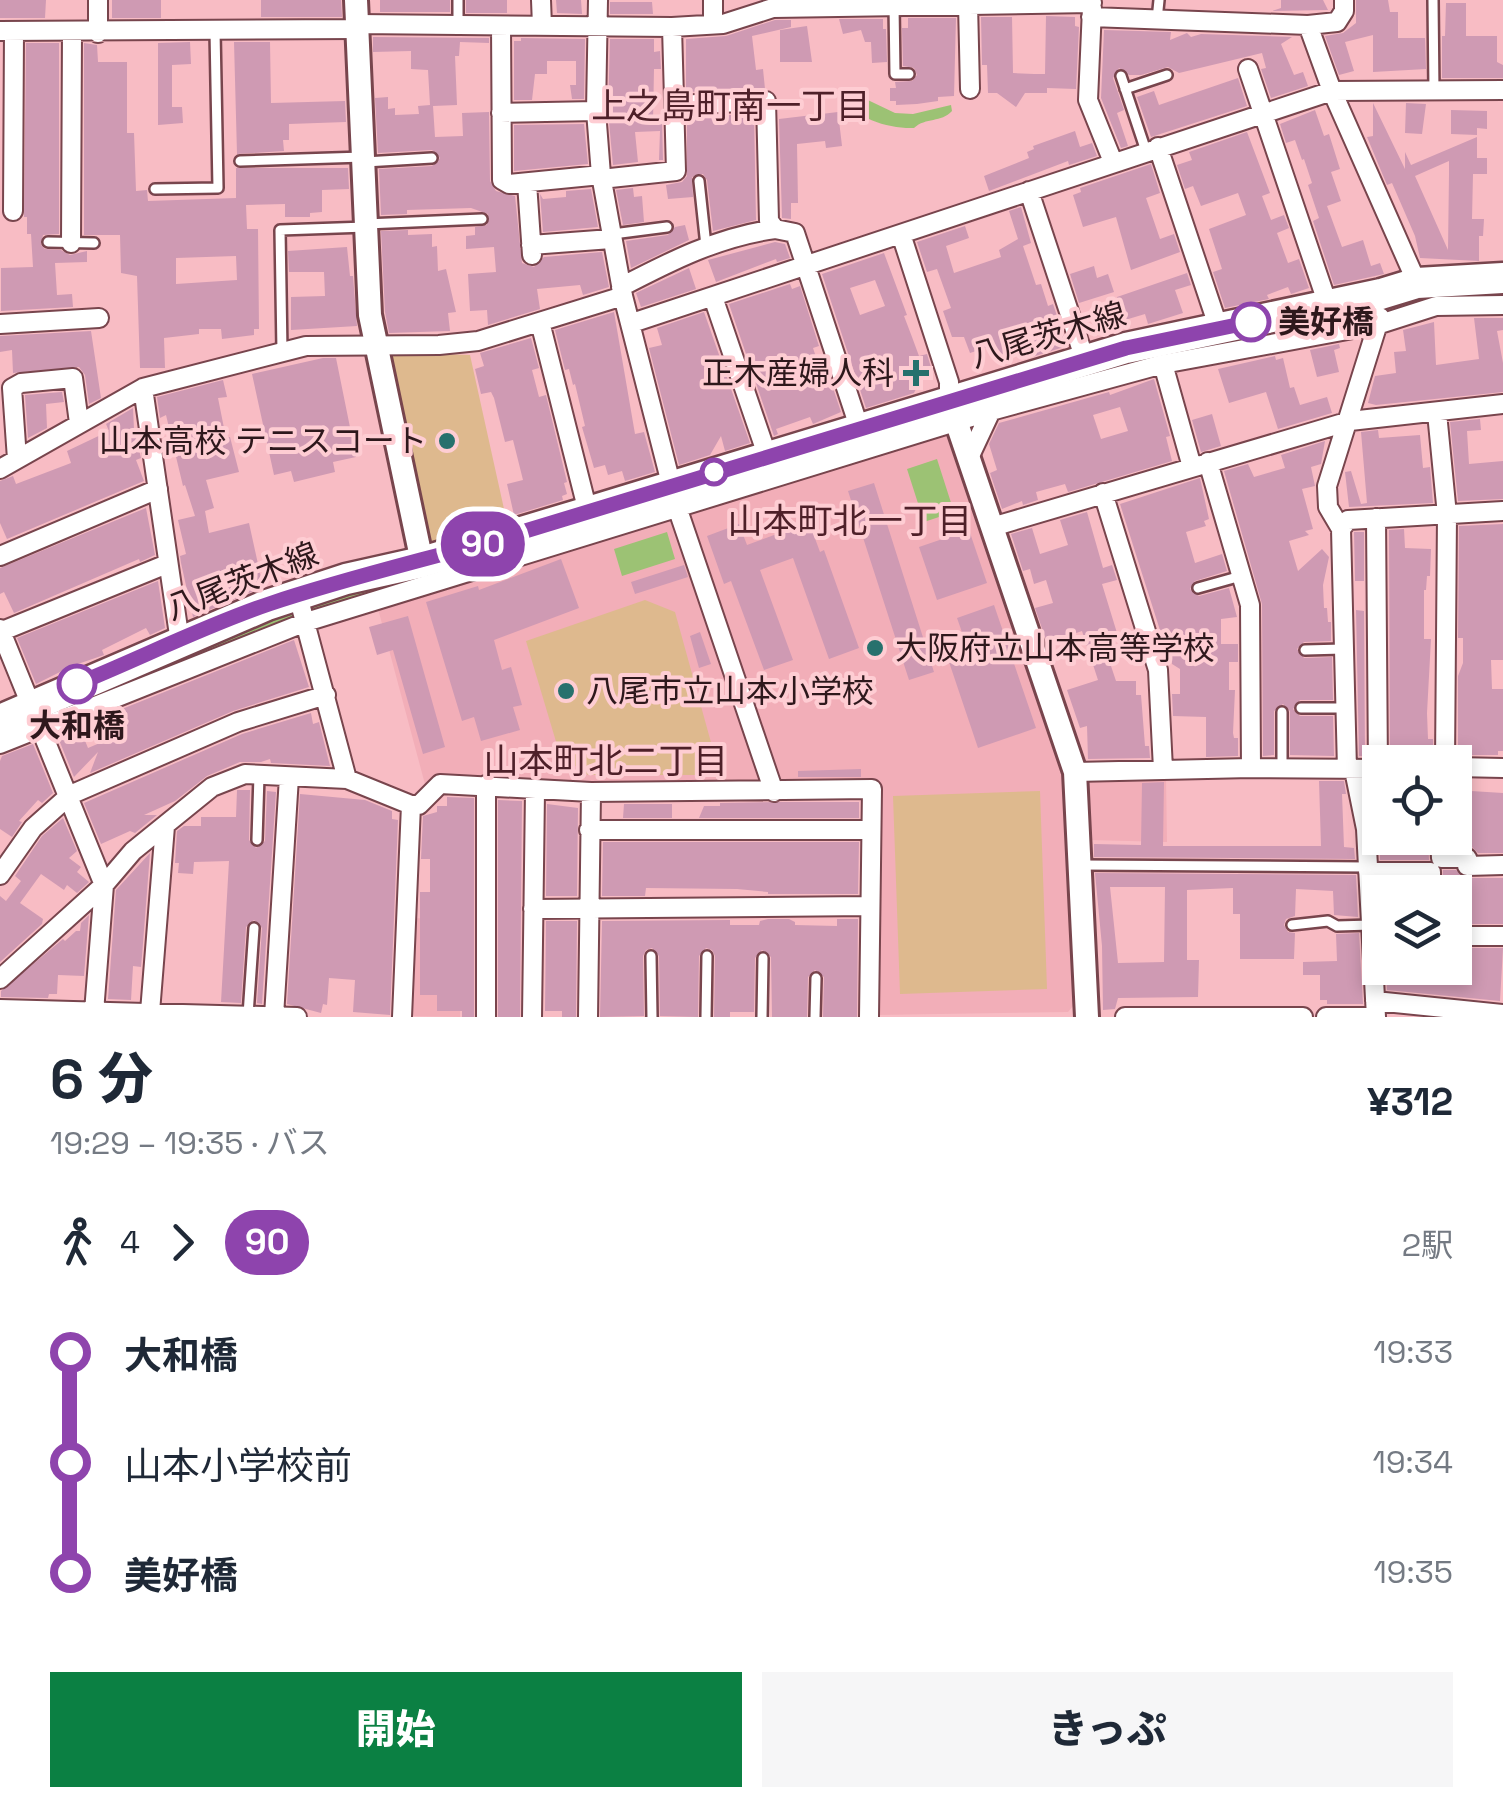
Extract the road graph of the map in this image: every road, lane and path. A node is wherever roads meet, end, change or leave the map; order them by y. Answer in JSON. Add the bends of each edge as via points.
{"nodes":[{"id":1,"x":98,"y":0,"type":"edge"},
{"id":2,"x":356,"y":0,"type":"edge"},
{"id":3,"x":458,"y":0,"type":"edge"},
{"id":4,"x":542,"y":0,"type":"edge"},
{"id":5,"x":598,"y":0,"type":"edge"},
{"id":6,"x":712,"y":0,"type":"edge"},
{"id":7,"x":1159,"y":0,"type":"edge"},
{"id":8,"x":1344,"y":0,"type":"edge"},
{"id":9,"x":1434,"y":0,"type":"edge"},
{"id":10,"x":828,"y":3,"type":"edge"},
{"id":11,"x":968,"y":4,"type":"junction"},
{"id":12,"x":894,"y":5,"type":"junction"},
{"id":13,"x":1092,"y":7,"type":"edge"},
{"id":14,"x":1158,"y":20,"type":"junction"},
{"id":15,"x":713,"y":24,"type":"junction"},
{"id":16,"x":458,"y":25,"type":"junction"},
{"id":17,"x":500,"y":26,"type":"junction"},
{"id":18,"x":542,"y":26,"type":"junction"},
{"id":19,"x":1308,"y":26,"type":"junction"},
{"id":20,"x":357,"y":27,"type":"junction"},
{"id":21,"x":598,"y":27,"type":"junction"},
{"id":22,"x":672,"y":27,"type":"junction"},
{"id":23,"x":7,"y":31,"type":"edge"},
{"id":24,"x":216,"y":31,"type":"junction"},
{"id":25,"x":72,"y":32,"type":"junction"},
{"id":26,"x":98,"y":33,"type":"junction"},
{"id":27,"x":1248,"y":70,"type":"dead end"},
{"id":28,"x":909,"y":74,"type":"dead end"},
{"id":29,"x":1121,"y":76,"type":"dead end"},
{"id":30,"x":1167,"y":76,"type":"dead end"},
{"id":31,"x":970,"y":89,"type":"dead end"},
{"id":32,"x":1126,"y":89,"type":"junction"},
{"id":33,"x":1434,"y":90,"type":"junction"},
{"id":34,"x":1503,"y":90,"type":"edge"},
{"id":35,"x":1332,"y":91,"type":"junction"},
{"id":36,"x":674,"y":105,"type":"junction"},
{"id":37,"x":596,"y":111,"type":"junction"},
{"id":38,"x":1264,"y":112,"type":"junction"},
{"id":39,"x":501,"y":113,"type":"junction"},
{"id":40,"x":1152,"y":149,"type":"junction"},
{"id":41,"x":432,"y":158,"type":"dead end"},
{"id":42,"x":363,"y":159,"type":"junction"},
{"id":43,"x":240,"y":161,"type":"dead end"},
{"id":44,"x":1113,"y":162,"type":"junction"},
{"id":45,"x":601,"y":177,"type":"junction"},
{"id":46,"x":698,"y":181,"type":"dead end"},
{"id":47,"x":526,"y":183,"type":"junction"},
{"id":48,"x":155,"y":189,"type":"dead end"},
{"id":49,"x":1029,"y":190,"type":"junction"},
{"id":50,"x":13,"y":212,"type":"dead end"},
{"id":51,"x":482,"y":219,"type":"dead end"},
{"id":52,"x":366,"y":225,"type":"junction"},
{"id":53,"x":667,"y":226,"type":"dead end"},
{"id":54,"x":775,"y":229,"type":"junction"},
{"id":55,"x":901,"y":234,"type":"junction"},
{"id":56,"x":610,"y":236,"type":"junction"},
{"id":57,"x":48,"y":242,"type":"dead end"},
{"id":58,"x":72,"y":243,"type":"junction"},
{"id":59,"x":94,"y":243,"type":"dead end"},
{"id":60,"x":706,"y":246,"type":"junction"},
{"id":61,"x":806,"y":266,"type":"junction"},
{"id":62,"x":1503,"y":278,"type":"edge"},
{"id":63,"x":1416,"y":283,"type":"junction"},
{"id":64,"x":622,"y":292,"type":"junction"},
{"id":65,"x":712,"y":297,"type":"junction"},
{"id":66,"x":1328,"y":305,"type":"junction"},
{"id":67,"x":1503,"y":305,"type":"edge"},
{"id":68,"x":1380,"y":309,"type":"junction"},
{"id":69,"x":99,"y":318,"type":"dead end"},
{"id":70,"x":540,"y":322,"type":"junction"},
{"id":71,"x":0,"y":324,"type":"edge"},
{"id":72,"x":632,"y":324,"type":"junction"},
{"id":73,"x":1219,"y":329,"type":"junction"},
{"id":74,"x":375,"y":344,"type":"junction"},
{"id":75,"x":282,"y":351,"type":"junction"},
{"id":76,"x":1085,"y":360,"type":"junction"},
{"id":77,"x":1163,"y":364,"type":"junction"},
{"id":78,"x":143,"y":388,"type":"junction"},
{"id":79,"x":1503,"y":404,"type":"edge"},
{"id":80,"x":952,"y":410,"type":"junction"},
{"id":81,"x":991,"y":411,"type":"junction"},
{"id":82,"x":1437,"y":413,"type":"junction"},
{"id":83,"x":1350,"y":422,"type":"junction"},
{"id":84,"x":78,"y":423,"type":"junction"},
{"id":85,"x":859,"y":427,"type":"junction"},
{"id":86,"x":767,"y":455,"type":"junction"},
{"id":87,"x":17,"y":460,"type":"junction"},
{"id":88,"x":968,"y":460,"type":"junction"},
{"id":89,"x":1200,"y":465,"type":"junction"},
{"id":90,"x":0,"y":470,"type":"edge"},
{"id":91,"x":158,"y":490,"type":"junction"},
{"id":92,"x":1103,"y":493,"type":"junction"},
{"id":93,"x":674,"y":497,"type":"junction"},
{"id":94,"x":1503,"y":511,"type":"edge"},
{"id":95,"x":588,"y":512,"type":"junction"},
{"id":96,"x":1446,"y":515,"type":"junction"},
{"id":97,"x":1376,"y":518,"type":"junction"},
{"id":98,"x":992,"y":527,"type":"junction"},
{"id":99,"x":1341,"y":529,"type":"junction"},
{"id":100,"x":0,"y":556,"type":"edge"},
{"id":101,"x":422,"y":562,"type":"junction"},
{"id":102,"x":167,"y":564,"type":"junction"},
{"id":103,"x":1241,"y":576,"type":"junction"},
{"id":104,"x":1198,"y":588,"type":"dead end"},
{"id":105,"x":302,"y":610,"type":"junction"},
{"id":106,"x":0,"y":631,"type":"edge"},
{"id":107,"x":180,"y":642,"type":"junction"},
{"id":108,"x":1344,"y":649,"type":"junction"},
{"id":109,"x":1305,"y":650,"type":"dead end"},
{"id":110,"x":326,"y":696,"type":"junction"},
{"id":111,"x":1301,"y":708,"type":"dead end"},
{"id":112,"x":1346,"y":708,"type":"junction"},
{"id":113,"x":1282,"y":712,"type":"dead end"},
{"id":114,"x":38,"y":717,"type":"junction"},
{"id":115,"x":0,"y":720,"type":"edge"},
{"id":116,"x":0,"y":744,"type":"edge"},
{"id":117,"x":1379,"y":745,"type":"edge"},
{"id":118,"x":1444,"y":745,"type":"edge"},
{"id":119,"x":1251,"y":768,"type":"junction"},
{"id":120,"x":1282,"y":768,"type":"junction"},
{"id":121,"x":1472,"y":768,"type":"edge"},
{"id":122,"x":1503,"y":768,"type":"edge"},
{"id":123,"x":1162,"y":769,"type":"junction"},
{"id":124,"x":1350,"y":770,"type":"junction"},
{"id":125,"x":1362,"y":770,"type":"edge"},
{"id":126,"x":1075,"y":772,"type":"junction"},
{"id":127,"x":259,"y":775,"type":"junction"},
{"id":128,"x":289,"y":777,"type":"junction"},
{"id":129,"x":347,"y":779,"type":"junction"},
{"id":130,"x":486,"y":786,"type":"junction"},
{"id":131,"x":536,"y":790,"type":"junction"},
{"id":132,"x":591,"y":792,"type":"junction"},
{"id":133,"x":774,"y":792,"type":"junction"},
{"id":134,"x":70,"y":795,"type":"junction"},
{"id":135,"x":1362,"y":796,"type":"edge"},
{"id":136,"x":411,"y":806,"type":"junction"},
{"id":137,"x":165,"y":826,"type":"junction"},
{"id":138,"x":589,"y":830,"type":"junction"},
{"id":139,"x":871,"y":830,"type":"junction"},
{"id":140,"x":257,"y":840,"type":"dead end"},
{"id":141,"x":1369,"y":855,"type":"edge"},
{"id":142,"x":1440,"y":855,"type":"edge"},
{"id":143,"x":1080,"y":864,"type":"junction"},
{"id":144,"x":1503,"y":864,"type":"edge"},
{"id":145,"x":1368,"y":869,"type":"junction"},
{"id":146,"x":0,"y":875,"type":"edge"},
{"id":147,"x":1369,"y":875,"type":"edge"},
{"id":148,"x":1431,"y":875,"type":"edge"},
{"id":149,"x":104,"y":885,"type":"junction"},
{"id":150,"x":870,"y":906,"type":"junction"},
{"id":151,"x":590,"y":908,"type":"junction"},
{"id":152,"x":533,"y":909,"type":"junction"},
{"id":153,"x":1292,"y":925,"type":"dead end"},
{"id":154,"x":254,"y":928,"type":"dead end"},
{"id":155,"x":1362,"y":930,"type":"edge"},
{"id":156,"x":1472,"y":936,"type":"edge"},
{"id":157,"x":1503,"y":936,"type":"edge"},
{"id":158,"x":651,"y":956,"type":"dead end"},
{"id":159,"x":707,"y":956,"type":"dead end"},
{"id":160,"x":763,"y":958,"type":"dead end"},
{"id":161,"x":816,"y":978,"type":"dead end"},
{"id":162,"x":0,"y":979,"type":"edge"},
{"id":163,"x":1375,"y":985,"type":"edge"},
{"id":164,"x":0,"y":1009,"type":"edge"},
{"id":165,"x":94,"y":1012,"type":"junction"},
{"id":166,"x":1376,"y":1012,"type":"edge"},
{"id":167,"x":35,"y":1014,"type":"edge"},
{"id":168,"x":73,"y":1014,"type":"edge"},
{"id":169,"x":142,"y":1014,"type":"edge"},
{"id":170,"x":1503,"y":1014,"type":"edge"},
{"id":171,"x":175,"y":1015,"type":"edge"},
{"id":172,"x":248,"y":1016,"type":"edge"},
{"id":173,"x":274,"y":1016,"type":"edge"},
{"id":174,"x":1184,"y":1016,"type":"edge"},
{"id":175,"x":1250,"y":1016,"type":"edge"},
{"id":176,"x":297,"y":1017,"type":"edge"},
{"id":177,"x":402,"y":1017,"type":"edge"},
{"id":178,"x":486,"y":1017,"type":"edge"},
{"id":179,"x":532,"y":1017,"type":"edge"},
{"id":180,"x":588,"y":1017,"type":"edge"},
{"id":181,"x":652,"y":1017,"type":"edge"},
{"id":182,"x":706,"y":1017,"type":"edge"},
{"id":183,"x":762,"y":1017,"type":"edge"},
{"id":184,"x":815,"y":1017,"type":"edge"},
{"id":185,"x":869,"y":1017,"type":"edge"},
{"id":186,"x":1087,"y":1017,"type":"edge"},
{"id":187,"x":1125,"y":1017,"type":"edge"},
{"id":188,"x":1303,"y":1017,"type":"edge"},
{"id":189,"x":1326,"y":1017,"type":"edge"}],
"edges":[{"from":1,"to":26,"type":"street"},
{"from":2,"to":20,"type":"street"},
{"from":3,"to":16,"type":"lane"},
{"from":4,"to":18,"type":"street"},
{"from":5,"to":21,"type":"street"},
{"from":6,"to":15,"type":"street"},
{"from":7,"to":14,"type":"lane"},
{"from":8,"to":19,"type":"street","via":[[1337,22]]},
{"from":9,"to":33,"type":"lane"},
{"from":10,"to":12,"type":"street"},
{"from":10,"to":15,"type":"street"},
{"from":11,"to":12,"type":"street"},
{"from":11,"to":13,"type":"street"},
{"from":11,"to":31,"type":"street"},
{"from":12,"to":28,"type":"lane","via":[[894,74]]},
{"from":13,"to":14,"type":"street"},
{"from":13,"to":44,"type":"street","via":[[1088,100]]},
{"from":14,"to":19,"type":"street"},
{"from":15,"to":22,"type":"street"},
{"from":16,"to":17,"type":"street"},
{"from":16,"to":20,"type":"street"},
{"from":17,"to":18,"type":"street"},
{"from":17,"to":39,"type":"street"},
{"from":18,"to":21,"type":"street"},
{"from":19,"to":35,"type":"street"},
{"from":20,"to":24,"type":"street"},
{"from":20,"to":42,"type":"street"},
{"from":21,"to":22,"type":"street"},
{"from":21,"to":37,"type":"street"},
{"from":22,"to":36,"type":"street"},
{"from":23,"to":25,"type":"street"},
{"from":23,"to":50,"type":"street"},
{"from":24,"to":26,"type":"street"},
{"from":24,"to":48,"type":"lane","via":[[218,188]]},
{"from":25,"to":26,"type":"street"},
{"from":25,"to":58,"type":"street"},
{"from":27,"to":38,"type":"street"},
{"from":29,"to":32,"type":"lane"},
{"from":30,"to":32,"type":"lane"},
{"from":32,"to":40,"type":"lane"},
{"from":33,"to":34,"type":"street"},
{"from":33,"to":35,"type":"street"},
{"from":35,"to":38,"type":"street"},
{"from":35,"to":63,"type":"street"},
{"from":36,"to":45,"type":"street","via":[[676,171]]},
{"from":36,"to":54,"type":"street","via":[[766,101],[767,209]]},
{"from":37,"to":39,"type":"street"},
{"from":37,"to":45,"type":"street"},
{"from":38,"to":40,"type":"street"},
{"from":38,"to":66,"type":"street"},
{"from":39,"to":47,"type":"street","via":[[502,180]]},
{"from":40,"to":44,"type":"street"},
{"from":40,"to":73,"type":"street"},
{"from":41,"to":42,"type":"lane"},
{"from":42,"to":43,"type":"lane"},
{"from":42,"to":52,"type":"street"},
{"from":44,"to":49,"type":"street"},
{"from":45,"to":47,"type":"street"},
{"from":45,"to":56,"type":"street"},
{"from":46,"to":60,"type":"lane"},
{"from":47,"to":56,"type":"street","via":[[532,250]]},
{"from":49,"to":55,"type":"street"},
{"from":49,"to":76,"type":"street"},
{"from":51,"to":52,"type":"lane"},
{"from":52,"to":74,"type":"street"},
{"from":52,"to":75,"type":"lane","via":[[280,230]]},
{"from":53,"to":56,"type":"lane"},
{"from":54,"to":60,"type":"street"},
{"from":54,"to":61,"type":"street","via":[[795,233]]},
{"from":55,"to":61,"type":"street"},
{"from":55,"to":80,"type":"street"},
{"from":56,"to":64,"type":"street"},
{"from":57,"to":58,"type":"lane"},
{"from":58,"to":59,"type":"lane"},
{"from":60,"to":64,"type":"street"},
{"from":61,"to":65,"type":"street"},
{"from":61,"to":85,"type":"street"},
{"from":62,"to":63,"type":"main road","name":"八尾茨木線"},
{"from":63,"to":68,"type":"main road","name":"八尾茨木線"},
{"from":64,"to":70,"type":"street"},
{"from":64,"to":72,"type":"street"},
{"from":65,"to":72,"type":"street"},
{"from":65,"to":86,"type":"street"},
{"from":66,"to":68,"type":"main road","name":"八尾茨木線"},
{"from":66,"to":73,"type":"main road","name":"八尾茨木線"},
{"from":67,"to":68,"type":"street"},
{"from":68,"to":77,"type":"street"},
{"from":68,"to":83,"type":"street"},
{"from":69,"to":71,"type":"street"},
{"from":70,"to":74,"type":"street","via":[[439,346]]},
{"from":70,"to":95,"type":"street"},
{"from":72,"to":93,"type":"street"},
{"from":73,"to":76,"type":"main road","name":"八尾茨木線"},
{"from":74,"to":75,"type":"street"},
{"from":74,"to":101,"type":"street"},
{"from":75,"to":78,"type":"street"},
{"from":76,"to":80,"type":"main road","name":"八尾茨木線"},
{"from":77,"to":81,"type":"street"},
{"from":77,"to":89,"type":"street"},
{"from":78,"to":84,"type":"street"},
{"from":78,"to":91,"type":"street"},
{"from":79,"to":82,"type":"street"},
{"from":80,"to":81,"type":"street"},
{"from":80,"to":85,"type":"main road","name":"八尾茨木線"},
{"from":80,"to":88,"type":"street"},
{"from":80,"to":93,"type":"street"},
{"from":81,"to":88,"type":"street"},
{"from":82,"to":83,"type":"street"},
{"from":82,"to":96,"type":"street"},
{"from":83,"to":89,"type":"street"},
{"from":83,"to":99,"type":"street","via":[[1328,486],[1328,507]]},
{"from":84,"to":87,"type":"street"},
{"from":84,"to":87,"type":"street","via":[[73,378],[12,388]]},
{"from":85,"to":86,"type":"main road","name":"八尾茨木線"},
{"from":86,"to":93,"type":"main road","name":"八尾茨木線"},
{"from":87,"to":90,"type":"street"},
{"from":88,"to":98,"type":"street"},
{"from":89,"to":92,"type":"street"},
{"from":89,"to":103,"type":"street"},
{"from":91,"to":100,"type":"street"},
{"from":91,"to":102,"type":"street"},
{"from":92,"to":98,"type":"street"},
{"from":92,"to":123,"type":"street","via":[[1158,670]]},
{"from":93,"to":95,"type":"main road","name":"八尾茨木線"},
{"from":93,"to":105,"type":"street"},
{"from":93,"to":133,"type":"street"},
{"from":94,"to":96,"type":"street"},
{"from":95,"to":101,"type":"main road","name":"八尾茨木線"},
{"from":96,"to":97,"type":"street"},
{"from":96,"to":118,"type":"street"},
{"from":97,"to":99,"type":"street","via":[[1348,520]]},
{"from":97,"to":117,"type":"street"},
{"from":98,"to":126,"type":"street"},
{"from":99,"to":108,"type":"street"},
{"from":101,"to":105,"type":"main road","name":"八尾茨木線","via":[[346,579]]},
{"from":102,"to":106,"type":"street"},
{"from":102,"to":107,"type":"street"},
{"from":103,"to":104,"type":"lane"},
{"from":103,"to":119,"type":"street","via":[[1250,605]]},
{"from":105,"to":107,"type":"main road","name":"八尾茨木線","via":[[266,605]]},
{"from":105,"to":110,"type":"street"},
{"from":105,"to":114,"type":"street"},
{"from":106,"to":114,"type":"street"},
{"from":107,"to":114,"type":"main road","name":"八尾茨木線","via":[[77,684]]},
{"from":108,"to":109,"type":"lane"},
{"from":108,"to":112,"type":"street"},
{"from":110,"to":129,"type":"street"},
{"from":110,"to":134,"type":"street","via":[[238,722]]},
{"from":111,"to":112,"type":"lane"},
{"from":112,"to":124,"type":"street"},
{"from":113,"to":120,"type":"lane"},
{"from":114,"to":115,"type":"main road","name":"八尾茨木線"},
{"from":114,"to":116,"type":"street"},
{"from":114,"to":134,"type":"street"},
{"from":119,"to":120,"type":"street"},
{"from":119,"to":123,"type":"street"},
{"from":120,"to":124,"type":"street"},
{"from":121,"to":122,"type":"street"},
{"from":123,"to":126,"type":"street"},
{"from":124,"to":125,"type":"street"},
{"from":124,"to":135,"type":"street"},
{"from":126,"to":143,"type":"street"},
{"from":127,"to":128,"type":"street"},
{"from":127,"to":137,"type":"street","via":[[212,787]]},
{"from":127,"to":140,"type":"lane"},
{"from":128,"to":129,"type":"street"},
{"from":128,"to":173,"type":"street"},
{"from":129,"to":136,"type":"street"},
{"from":130,"to":131,"type":"street"},
{"from":130,"to":136,"type":"street","via":[[440,784]]},
{"from":130,"to":178,"type":"street"},
{"from":131,"to":132,"type":"street"},
{"from":131,"to":152,"type":"street"},
{"from":132,"to":133,"type":"street"},
{"from":132,"to":138,"type":"street"},
{"from":133,"to":139,"type":"street","via":[[872,789]]},
{"from":134,"to":146,"type":"street","via":[[34,828]]},
{"from":134,"to":149,"type":"street"},
{"from":136,"to":177,"type":"street"},
{"from":137,"to":149,"type":"street"},
{"from":137,"to":169,"type":"street"},
{"from":138,"to":139,"type":"street"},
{"from":138,"to":151,"type":"street"},
{"from":139,"to":150,"type":"street"},
{"from":141,"to":145,"type":"street"},
{"from":142,"to":144,"type":"street","via":[[1466,858],[1467,866]]},
{"from":143,"to":145,"type":"lane"},
{"from":143,"to":186,"type":"street"},
{"from":145,"to":147,"type":"street"},
{"from":145,"to":148,"type":"street"},
{"from":149,"to":162,"type":"street"},
{"from":149,"to":165,"type":"street"},
{"from":150,"to":151,"type":"street"},
{"from":150,"to":185,"type":"street"},
{"from":151,"to":152,"type":"street"},
{"from":151,"to":180,"type":"street"},
{"from":152,"to":179,"type":"street"},
{"from":153,"to":155,"type":"lane","via":[[1328,922]]},
{"from":154,"to":172,"type":"lane"},
{"from":156,"to":157,"type":"street"},
{"from":158,"to":181,"type":"lane"},
{"from":159,"to":182,"type":"lane"},
{"from":160,"to":183,"type":"lane"},
{"from":161,"to":184,"type":"lane"},
{"from":163,"to":166,"type":"street"},
{"from":164,"to":167,"type":"street"},
{"from":165,"to":168,"type":"street"},
{"from":165,"to":169,"type":"street"},
{"from":166,"to":170,"type":"street"},
{"from":166,"to":189,"type":"street"},
{"from":167,"to":168,"type":"street"},
{"from":169,"to":171,"type":"street"},
{"from":171,"to":172,"type":"street"},
{"from":172,"to":173,"type":"street"},
{"from":173,"to":176,"type":"street"},
{"from":174,"to":175,"type":"street"},
{"from":174,"to":187,"type":"street"},
{"from":175,"to":188,"type":"street"}]}
